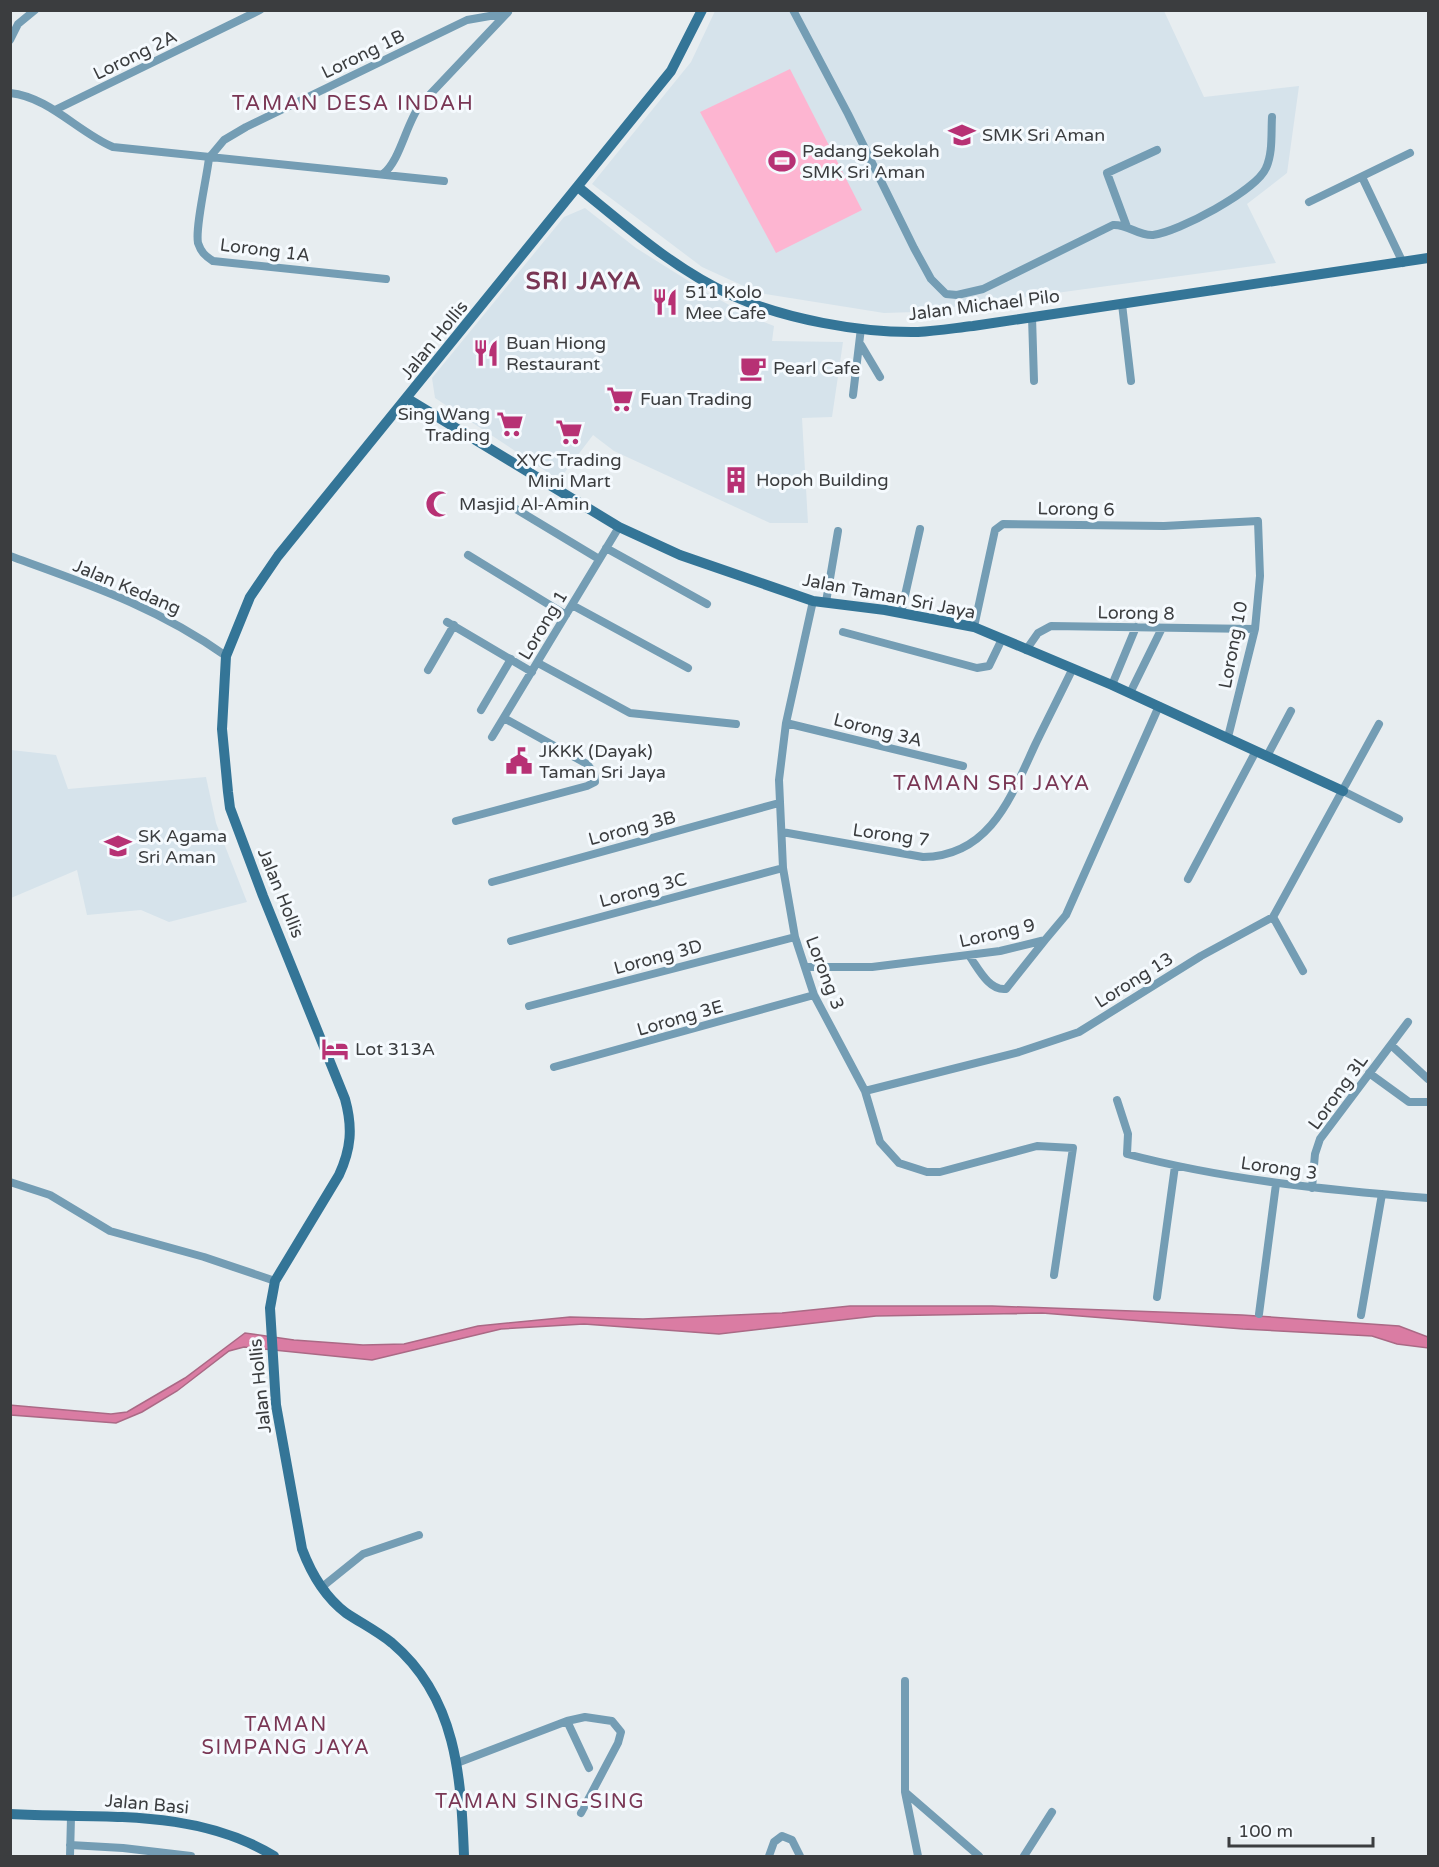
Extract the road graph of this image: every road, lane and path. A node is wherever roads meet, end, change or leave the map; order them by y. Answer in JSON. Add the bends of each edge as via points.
{"nodes":[{"id":1,"x":35,"y":10,"type":"edge"},
{"id":2,"x":260,"y":10,"type":"edge"},
{"id":3,"x":702,"y":10,"type":"edge"},
{"id":4,"x":793,"y":10,"type":"edge"},
{"id":5,"x":508,"y":12,"type":"edge"},
{"id":6,"x":10,"y":40,"type":"edge"},
{"id":7,"x":10,"y":93,"type":"edge"},
{"id":8,"x":55,"y":110,"type":"junction"},
{"id":9,"x":1272,"y":117,"type":"dead end"},
{"id":10,"x":1157,"y":150,"type":"dead end"},
{"id":11,"x":1410,"y":153,"type":"dead end"},
{"id":12,"x":209,"y":158,"type":"junction"},
{"id":13,"x":383,"y":174,"type":"junction"},
{"id":14,"x":1362,"y":177,"type":"junction"},
{"id":15,"x":444,"y":181,"type":"dead end"},
{"id":16,"x":578,"y":187,"type":"junction"},
{"id":17,"x":1309,"y":202,"type":"dead end"},
{"id":18,"x":1127,"y":227,"type":"junction"},
{"id":19,"x":1428,"y":258,"type":"edge"},
{"id":20,"x":1402,"y":263,"type":"junction"},
{"id":21,"x":386,"y":279,"type":"dead end"},
{"id":22,"x":1122,"y":304,"type":"junction"},
{"id":23,"x":1032,"y":317,"type":"junction"},
{"id":24,"x":861,"y":328,"type":"junction"},
{"id":25,"x":860,"y":343,"type":"junction"},
{"id":26,"x":880,"y":377,"type":"dead end"},
{"id":27,"x":1034,"y":381,"type":"dead end"},
{"id":28,"x":1131,"y":381,"type":"dead end"},
{"id":29,"x":853,"y":395,"type":"dead end"},
{"id":30,"x":408,"y":399,"type":"junction"},
{"id":31,"x":516,"y":509,"type":"dead end"},
{"id":32,"x":1258,"y":521,"type":"joint"},
{"id":33,"x":619,"y":527,"type":"junction"},
{"id":34,"x":920,"y":528,"type":"dead end"},
{"id":35,"x":837,"y":531,"type":"dead end"},
{"id":36,"x":606,"y":548,"type":"junction"},
{"id":37,"x":468,"y":555,"type":"dead end"},
{"id":38,"x":10,"y":556,"type":"edge"},
{"id":39,"x":599,"y":559,"type":"junction"},
{"id":40,"x":813,"y":601,"type":"junction"},
{"id":41,"x":826,"y":602,"type":"junction"},
{"id":42,"x":706,"y":604,"type":"dead end"},
{"id":43,"x":572,"y":605,"type":"junction"},
{"id":44,"x":902,"y":614,"type":"junction"},
{"id":45,"x":566,"y":615,"type":"junction"},
{"id":46,"x":974,"y":627,"type":"junction"},
{"id":47,"x":1136,"y":627,"type":"junction"},
{"id":48,"x":1162,"y":628,"type":"junction"},
{"id":49,"x":1255,"y":629,"type":"junction"},
{"id":50,"x":843,"y":632,"type":"dead end"},
{"id":51,"x":1002,"y":639,"type":"junction"},
{"id":52,"x":1026,"y":650,"type":"junction"},
{"id":53,"x":226,"y":656,"type":"junction"},
{"id":54,"x":511,"y":659,"type":"junction"},
{"id":55,"x":538,"y":663,"type":"junction"},
{"id":56,"x":688,"y":668,"type":"dead end"},
{"id":57,"x":428,"y":670,"type":"dead end"},
{"id":58,"x":1072,"y":670,"type":"junction"},
{"id":59,"x":532,"y":672,"type":"junction"},
{"id":60,"x":1112,"y":685,"type":"junction"},
{"id":61,"x":1130,"y":693,"type":"junction"},
{"id":62,"x":1159,"y":706,"type":"junction"},
{"id":63,"x":481,"y":710,"type":"dead end"},
{"id":64,"x":1291,"y":711,"type":"dead end"},
{"id":65,"x":504,"y":718,"type":"junction"},
{"id":66,"x":786,"y":723,"type":"junction"},
{"id":67,"x":736,"y":724,"type":"dead end"},
{"id":68,"x":1379,"y":724,"type":"dead end"},
{"id":69,"x":492,"y":737,"type":"dead end"},
{"id":70,"x":1228,"y":737,"type":"junction"},
{"id":71,"x":1256,"y":751,"type":"junction"},
{"id":72,"x":1268,"y":756,"type":"junction"},
{"id":73,"x":963,"y":766,"type":"dead end"},
{"id":74,"x":1343,"y":791,"type":"junction"},
{"id":75,"x":779,"y":803,"type":"junction"},
{"id":76,"x":1399,"y":819,"type":"dead end"},
{"id":77,"x":456,"y":821,"type":"dead end"},
{"id":78,"x":782,"y":832,"type":"junction"},
{"id":79,"x":783,"y":868,"type":"junction"},
{"id":80,"x":1188,"y":879,"type":"dead end"},
{"id":81,"x":492,"y":882,"type":"dead end"},
{"id":82,"x":1273,"y":917,"type":"junction"},
{"id":83,"x":795,"y":937,"type":"junction"},
{"id":84,"x":1045,"y":940,"type":"junction"},
{"id":85,"x":511,"y":941,"type":"dead end"},
{"id":86,"x":970,"y":957,"type":"junction"},
{"id":87,"x":805,"y":967,"type":"junction"},
{"id":88,"x":1303,"y":971,"type":"dead end"},
{"id":89,"x":814,"y":995,"type":"junction"},
{"id":90,"x":529,"y":1006,"type":"dead end"},
{"id":91,"x":1408,"y":1022,"type":"dead end"},
{"id":92,"x":1391,"y":1045,"type":"junction"},
{"id":93,"x":554,"y":1067,"type":"dead end"},
{"id":94,"x":1369,"y":1073,"type":"junction"},
{"id":95,"x":1428,"y":1079,"type":"edge"},
{"id":96,"x":865,"y":1091,"type":"junction"},
{"id":97,"x":1117,"y":1100,"type":"dead end"},
{"id":98,"x":1428,"y":1102,"type":"edge"},
{"id":99,"x":1175,"y":1166,"type":"junction"},
{"id":100,"x":10,"y":1182,"type":"edge"},
{"id":101,"x":1276,"y":1184,"type":"junction"},
{"id":102,"x":1312,"y":1188,"type":"junction"},
{"id":103,"x":1382,"y":1194,"type":"junction"},
{"id":104,"x":1428,"y":1198,"type":"edge"},
{"id":105,"x":1054,"y":1275,"type":"dead end"},
{"id":106,"x":275,"y":1281,"type":"junction"},
{"id":107,"x":1157,"y":1297,"type":"dead end"},
{"id":108,"x":1259,"y":1314,"type":"dead end"},
{"id":109,"x":1361,"y":1315,"type":"dead end"},
{"id":110,"x":419,"y":1534,"type":"dead end"},
{"id":111,"x":322,"y":1587,"type":"junction"},
{"id":112,"x":905,"y":1681,"type":"dead end"},
{"id":113,"x":567,"y":1721,"type":"junction"},
{"id":114,"x":457,"y":1763,"type":"junction"},
{"id":115,"x":589,"y":1768,"type":"dead end"},
{"id":116,"x":905,"y":1792,"type":"junction"},
{"id":117,"x":1052,"y":1812,"type":"dead end"},
{"id":118,"x":581,"y":1813,"type":"dead end"},
{"id":119,"x":10,"y":1814,"type":"edge"},
{"id":120,"x":71,"y":1817,"type":"junction"},
{"id":121,"x":70,"y":1845,"type":"junction"},
{"id":122,"x":70,"y":1857,"type":"edge"},
{"id":123,"x":191,"y":1857,"type":"edge"},
{"id":124,"x":274,"y":1857,"type":"edge"},
{"id":125,"x":464,"y":1857,"type":"edge"},
{"id":126,"x":769,"y":1857,"type":"edge"},
{"id":127,"x":800,"y":1857,"type":"edge"},
{"id":128,"x":918,"y":1857,"type":"edge"},
{"id":129,"x":979,"y":1857,"type":"edge"},
{"id":130,"x":1024,"y":1857,"type":"edge"}],
"edges":[{"from":1,"to":6,"type":"street","via":[[18,24]]},
{"from":2,"to":8,"type":"street","name":"Lorong 2A"},
{"from":3,"to":16,"type":"street","name":"Jalan Hollis","via":[[671,71]]},
{"from":4,"to":18,"type":"street","via":[[914,248],[931,279],[946,294],[983,289],[1106,227]]},
{"from":5,"to":12,"type":"street","name":"Lorong 1B","via":[[467,20],[246,127],[224,140]]},
{"from":5,"to":13,"type":"street","via":[[420,105],[391,166]]},
{"from":7,"to":8,"type":"street","via":[[22,94]]},
{"from":8,"to":12,"type":"street","via":[[113,147]]},
{"from":9,"to":18,"type":"street","via":[[1266,168],[1247,190],[1161,233],[1147,235]]},
{"from":10,"to":18,"type":"street","via":[[1107,173]]},
{"from":11,"to":14,"type":"street"},
{"from":12,"to":13,"type":"street"},
{"from":12,"to":21,"type":"street","name":"Lorong 1A","via":[[198,239],[207,257],[213,261]]},
{"from":13,"to":15,"type":"street"},
{"from":14,"to":17,"type":"street"},
{"from":14,"to":20,"type":"street"},
{"from":16,"to":24,"type":"street","name":"Jalan Michael Pilo","via":[[644,241],[729,294],[765,309]]},
{"from":16,"to":30,"type":"street","name":"Jalan Hollis"},
{"from":19,"to":20,"type":"street","name":"Jalan Michael Pilo"},
{"from":20,"to":22,"type":"street","name":"Jalan Michael Pilo"},
{"from":22,"to":23,"type":"street","name":"Jalan Michael Pilo"},
{"from":22,"to":28,"type":"street"},
{"from":23,"to":24,"type":"street","name":"Jalan Michael Pilo","via":[[919,332]]},
{"from":23,"to":27,"type":"street"},
{"from":24,"to":25,"type":"street"},
{"from":25,"to":26,"type":"street"},
{"from":25,"to":29,"type":"street"},
{"from":30,"to":33,"type":"street","name":"Jalan Taman Sri Jaya"},
{"from":30,"to":53,"type":"street","name":"Jalan Hollis","via":[[278,556],[250,597]]},
{"from":31,"to":39,"type":"street"},
{"from":32,"to":46,"type":"street","name":"Lorong 6","via":[[1164,526],[1003,524],[995,530]]},
{"from":32,"to":49,"type":"street","name":"Lorong 10","via":[[1260,576]]},
{"from":33,"to":36,"type":"street","name":"Lorong 1"},
{"from":33,"to":40,"type":"street","name":"Jalan Taman Sri Jaya","via":[[718,570]]},
{"from":34,"to":44,"type":"street"},
{"from":35,"to":41,"type":"street"},
{"from":36,"to":39,"type":"street","name":"Lorong 1"},
{"from":36,"to":42,"type":"street"},
{"from":37,"to":45,"type":"street"},
{"from":38,"to":53,"type":"street","name":"Jalan Kedang","via":[[151,609]]},
{"from":39,"to":43,"type":"street","name":"Lorong 1"},
{"from":40,"to":41,"type":"street","name":"Jalan Taman Sri Jaya"},
{"from":40,"to":66,"type":"street","name":"Lorong 3"},
{"from":41,"to":44,"type":"street","name":"Jalan Taman Sri Jaya"},
{"from":43,"to":45,"type":"street","name":"Lorong 1"},
{"from":43,"to":56,"type":"street"},
{"from":44,"to":46,"type":"street","name":"Jalan Taman Sri Jaya"},
{"from":45,"to":55,"type":"street","name":"Lorong 1"},
{"from":46,"to":51,"type":"street","name":"Jalan Taman Sri Jaya"},
{"from":47,"to":48,"type":"street","name":"Lorong 8"},
{"from":47,"to":52,"type":"street","name":"Lorong 8","via":[[1051,626],[1038,633]]},
{"from":47,"to":60,"type":"street"},
{"from":48,"to":49,"type":"street","name":"Lorong 8"},
{"from":48,"to":61,"type":"street"},
{"from":49,"to":70,"type":"street","name":"Lorong 10"},
{"from":50,"to":51,"type":"street","via":[[977,668],[989,666]]},
{"from":51,"to":52,"type":"street","name":"Jalan Taman Sri Jaya"},
{"from":52,"to":58,"type":"street","name":"Jalan Taman Sri Jaya"},
{"from":53,"to":106,"type":"street","name":"Jalan Hollis","via":[[222,729],[230,808],[350,1118],[348,1157]]},
{"from":54,"to":57,"type":"street","via":[[450,623]]},
{"from":54,"to":59,"type":"street"},
{"from":54,"to":63,"type":"street"},
{"from":55,"to":59,"type":"street","name":"Lorong 1"},
{"from":55,"to":67,"type":"street","via":[[630,713]]},
{"from":58,"to":60,"type":"street","name":"Jalan Taman Sri Jaya"},
{"from":58,"to":78,"type":"street","name":"Lorong 7","via":[[1011,797],[985,832],[960,851],[923,857]]},
{"from":59,"to":65,"type":"street","name":"Lorong 1"},
{"from":60,"to":61,"type":"street","name":"Jalan Taman Sri Jaya"},
{"from":61,"to":62,"type":"street","name":"Jalan Taman Sri Jaya"},
{"from":62,"to":70,"type":"street","name":"Jalan Taman Sri Jaya"},
{"from":62,"to":84,"type":"street","name":"Lorong 9","via":[[1066,915]]},
{"from":64,"to":72,"type":"street"},
{"from":65,"to":69,"type":"street","name":"Lorong 1"},
{"from":65,"to":77,"type":"street","via":[[587,764],[595,782]]},
{"from":66,"to":73,"type":"street","name":"Lorong 3A"},
{"from":66,"to":75,"type":"street","name":"Lorong 3"},
{"from":68,"to":74,"type":"street"},
{"from":70,"to":71,"type":"street","name":"Jalan Taman Sri Jaya"},
{"from":71,"to":72,"type":"street","name":"Jalan Taman Sri Jaya"},
{"from":71,"to":80,"type":"street"},
{"from":72,"to":74,"type":"street","name":"Jalan Taman Sri Jaya"},
{"from":74,"to":76,"type":"street"},
{"from":74,"to":82,"type":"street"},
{"from":75,"to":78,"type":"street","name":"Lorong 3"},
{"from":75,"to":81,"type":"street","name":"Lorong 3B"},
{"from":78,"to":79,"type":"street","name":"Lorong 3"},
{"from":79,"to":83,"type":"street","name":"Lorong 3"},
{"from":79,"to":85,"type":"street","name":"Lorong 3C"},
{"from":82,"to":88,"type":"street"},
{"from":82,"to":96,"type":"street","name":"Lorong 13","via":[[1201,956],[1079,1032],[1019,1052]]},
{"from":83,"to":87,"type":"street","name":"Lorong 3"},
{"from":83,"to":90,"type":"street","name":"Lorong 3D"},
{"from":84,"to":86,"type":"street","name":"Lorong 9"},
{"from":84,"to":86,"type":"street","via":[[1006,989],[991,984]]},
{"from":86,"to":87,"type":"street","name":"Lorong 9","via":[[873,967]]},
{"from":87,"to":89,"type":"street","name":"Lorong 3"},
{"from":89,"to":93,"type":"street","name":"Lorong 3E"},
{"from":89,"to":96,"type":"street","name":"Lorong 3"},
{"from":91,"to":92,"type":"street","name":"Lorong 3L"},
{"from":92,"to":94,"type":"street","name":"Lorong 3L"},
{"from":92,"to":95,"type":"street"},
{"from":94,"to":98,"type":"street","via":[[1408,1102]]},
{"from":94,"to":102,"type":"street","name":"Lorong 3L","via":[[1320,1139]]},
{"from":96,"to":105,"type":"street","name":"Lorong 3","via":[[880,1142],[899,1163],[913,1169],[940,1172],[1037,1146],[1073,1148]]},
{"from":97,"to":99,"type":"street","name":"Lorong 3","via":[[1128,1134],[1127,1154]]},
{"from":99,"to":101,"type":"street","name":"Lorong 3"},
{"from":99,"to":107,"type":"street"},
{"from":100,"to":106,"type":"street","via":[[50,1195],[110,1231]]},
{"from":101,"to":102,"type":"street","name":"Lorong 3"},
{"from":101,"to":108,"type":"street"},
{"from":102,"to":103,"type":"street","name":"Lorong 3"},
{"from":103,"to":104,"type":"street","name":"Lorong 3"},
{"from":103,"to":109,"type":"street"},
{"from":106,"to":111,"type":"street","name":"Jalan Hollis","via":[[270,1334],[276,1405],[302,1549]]},
{"from":110,"to":111,"type":"street","via":[[363,1554]]},
{"from":111,"to":114,"type":"street","name":"Jalan Hollis","via":[[344,1612],[378,1632],[407,1657],[428,1684],[444,1716]]},
{"from":112,"to":116,"type":"street"},
{"from":113,"to":114,"type":"street"},
{"from":113,"to":115,"type":"street"},
{"from":113,"to":118,"type":"street","via":[[585,1717],[606,1719],[621,1732]]},
{"from":114,"to":125,"type":"street","name":"Jalan Hollis"},
{"from":116,"to":128,"type":"street"},
{"from":116,"to":129,"type":"street"},
{"from":117,"to":130,"type":"street"},
{"from":119,"to":120,"type":"street","name":"Jalan Basi"},
{"from":120,"to":121,"type":"street"},
{"from":120,"to":124,"type":"street","name":"Jalan Basi","via":[[131,1816],[191,1824],[239,1838]]},
{"from":121,"to":122,"type":"street"},
{"from":121,"to":123,"type":"street"},
{"from":126,"to":127,"type":"street","via":[[774,1842],[782,1836],[792,1840]]}]}
